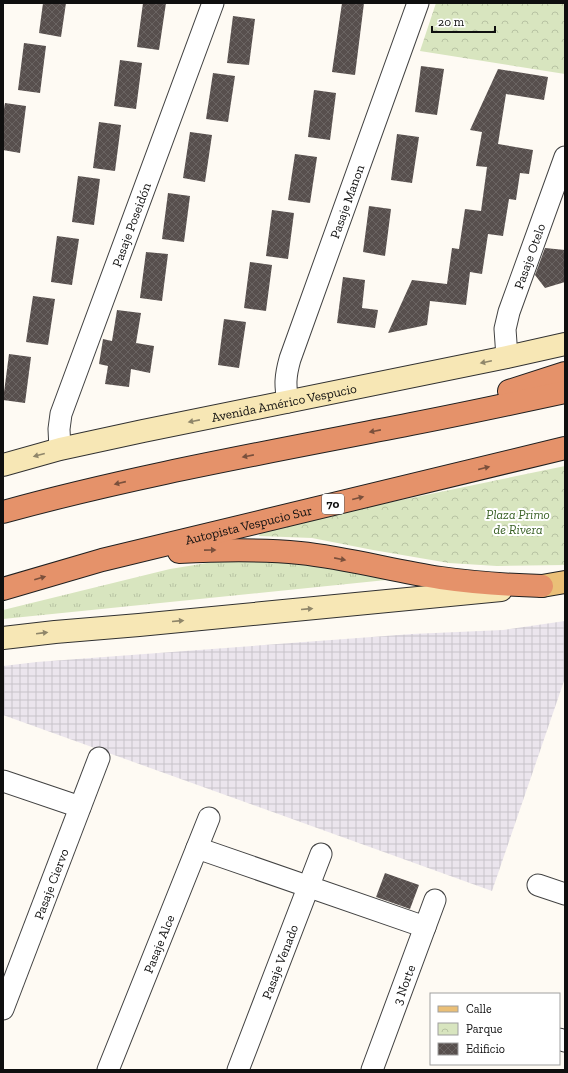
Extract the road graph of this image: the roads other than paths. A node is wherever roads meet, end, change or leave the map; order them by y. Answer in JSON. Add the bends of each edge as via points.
{"nodes":[{"id":1,"x":213,"y":3,"type":"edge"},
{"id":2,"x":418,"y":3,"type":"edge"},
{"id":3,"x":565,"y":157,"type":"edge"},
{"id":4,"x":565,"y":344,"type":"edge"},
{"id":5,"x":507,"y":357,"type":"junction"},
{"id":6,"x":565,"y":372,"type":"edge"},
{"id":7,"x":565,"y":392,"type":"edge"},
{"id":8,"x":288,"y":402,"type":"junction"},
{"id":9,"x":413,"y":424,"type":"junction"},
{"id":10,"x":565,"y":448,"type":"edge"},
{"id":11,"x":60,"y":449,"type":"junction"},
{"id":12,"x":3,"y":465,"type":"edge"},
{"id":13,"x":3,"y":512,"type":"edge"},
{"id":14,"x":102,"y":560,"type":"junction"},
{"id":15,"x":565,"y":582,"type":"edge"},
{"id":16,"x":542,"y":586,"type":"junction"},
{"id":17,"x":3,"y":589,"type":"edge"},
{"id":18,"x":3,"y":638,"type":"edge"},
{"id":19,"x":99,"y":758,"type":"dead end"},
{"id":20,"x":3,"y":781,"type":"edge"},
{"id":21,"x":80,"y":807,"type":"junction"},
{"id":22,"x":209,"y":818,"type":"dead end"},
{"id":23,"x":197,"y":848,"type":"junction"},
{"id":24,"x":321,"y":854,"type":"dead end"},
{"id":25,"x":538,"y":885,"type":"dead end"},
{"id":26,"x":309,"y":887,"type":"junction"},
{"id":27,"x":565,"y":894,"type":"edge"},
{"id":28,"x":435,"y":900,"type":"dead end"},
{"id":29,"x":425,"y":927,"type":"junction"},
{"id":30,"x":3,"y":1009,"type":"edge"},
{"id":31,"x":108,"y":1070,"type":"edge"},
{"id":32,"x":238,"y":1070,"type":"edge"},
{"id":33,"x":372,"y":1070,"type":"edge"}],
"edges":[{"from":1,"to":11,"type":"street","name":"Pasaje Poseidón","via":[[61,414]]},
{"from":2,"to":8,"type":"street","name":"Pasaje Manon","via":[[290,359],[285,385]]},
{"from":3,"to":5,"type":"street","name":"Pasaje Otelo","via":[[509,312],[505,329]]},
{"from":4,"to":5,"type":"main road","name":"Avenida Américo Vespucio"},
{"from":5,"to":8,"type":"main road","name":"Avenida Américo Vespucio","one_way":true},
{"from":6,"to":9,"type":"highway"},
{"from":7,"to":9,"type":"highway"},
{"from":8,"to":11,"type":"main road","name":"Avenida Américo Vespucio","one_way":true},
{"from":9,"to":13,"type":"highway","one_way":true,"via":[[158,474]]},
{"from":14,"to":10,"type":"highway","name":"Autopista Vespucio Sur","number":"70","one_way":true},
{"from":11,"to":12,"type":"main road","name":"Avenida Américo Vespucio","one_way":true},
{"from":14,"to":16,"type":"highway","one_way":true,"via":[[211,550],[275,551],[326,556],[477,583]]},
{"from":17,"to":14,"type":"highway","name":"Autopista Vespucio Sur","number":"70","one_way":true},
{"from":15,"to":16,"type":"main road"},
{"from":18,"to":16,"type":"main road","one_way":true},
{"from":19,"to":21,"type":"street","name":"Pasaje Ciervo"},
{"from":20,"to":21,"type":"street"},
{"from":21,"to":30,"type":"street","name":"Pasaje Ciervo"},
{"from":22,"to":23,"type":"street","name":"Pasaje Alce"},
{"from":23,"to":26,"type":"street"},
{"from":23,"to":31,"type":"street","name":"Pasaje Alce"},
{"from":24,"to":26,"type":"street","name":"Pasaje Venado"},
{"from":25,"to":27,"type":"street"},
{"from":26,"to":29,"type":"street"},
{"from":26,"to":32,"type":"street","name":"Pasaje Venado"},
{"from":28,"to":29,"type":"street","name":"3 Norte"},
{"from":29,"to":33,"type":"street","name":"3 Norte"}]}
